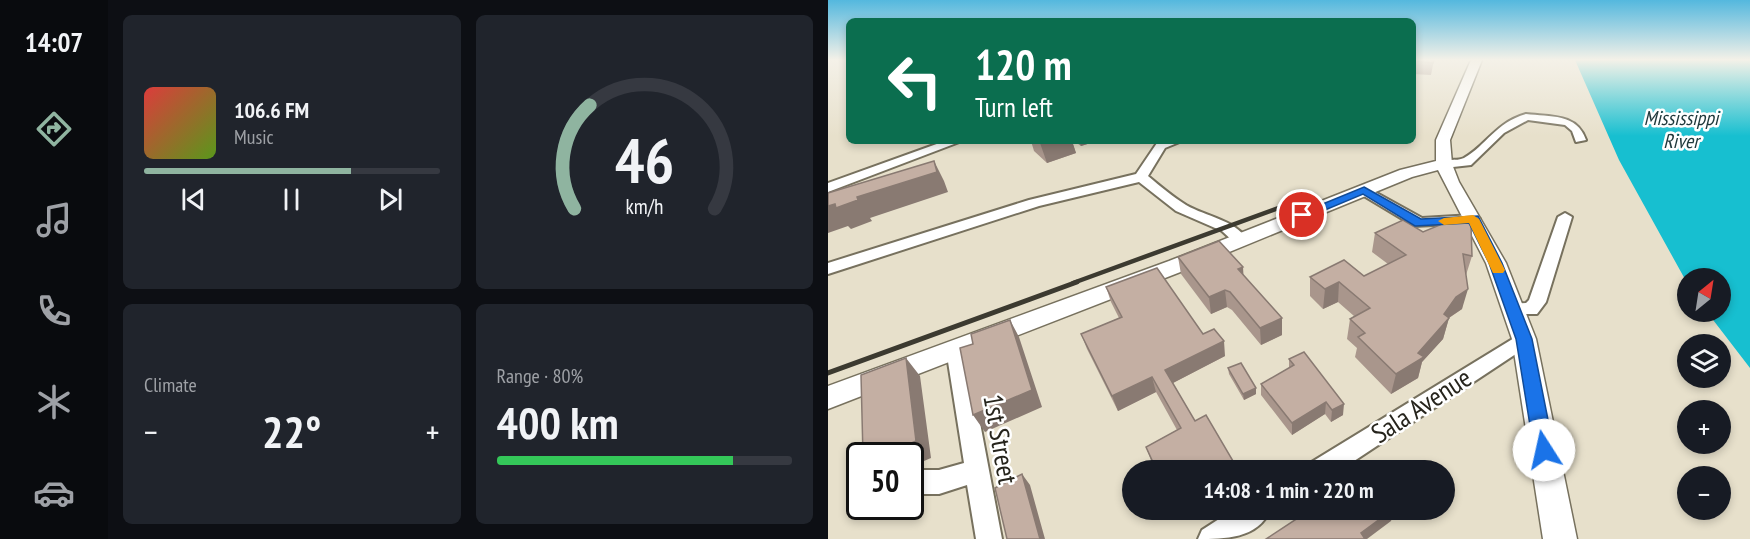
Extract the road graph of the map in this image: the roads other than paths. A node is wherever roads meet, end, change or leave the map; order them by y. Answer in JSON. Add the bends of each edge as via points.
{"nodes":[{"id":1,"x":1467,"y":85,"type":"edge"},
{"id":2,"x":1580,"y":140,"type":"dead end"},
{"id":3,"x":948,"y":144,"type":"edge"},
{"id":4,"x":1167,"y":144,"type":"edge"},
{"id":5,"x":1438,"y":157,"type":"junction"},
{"id":6,"x":1140,"y":177,"type":"junction"},
{"id":7,"x":828,"y":188,"type":"edge"},
{"id":8,"x":1364,"y":190,"type":"junction"},
{"id":9,"x":1565,"y":217,"type":"dead end"},
{"id":10,"x":1473,"y":219,"type":"junction"},
{"id":11,"x":1240,"y":240,"type":"junction"},
{"id":12,"x":828,"y":269,"type":"edge"},
{"id":13,"x":1514,"y":309,"type":"junction"},
{"id":14,"x":1524,"y":339,"type":"junction"},
{"id":15,"x":956,"y":349,"type":"junction"},
{"id":16,"x":828,"y":398,"type":"edge"},
{"id":17,"x":1335,"y":460,"type":"edge"},
{"id":18,"x":977,"y":471,"type":"junction"},
{"id":19,"x":924,"y":482,"type":"edge"},
{"id":20,"x":1241,"y":520,"type":"edge"},
{"id":21,"x":989,"y":539,"type":"edge"},
{"id":22,"x":1211,"y":539,"type":"edge"},
{"id":23,"x":1560,"y":539,"type":"edge"}],
"edges":[{"from":1,"to":5,"type":"main road"},
{"from":2,"to":5,"type":"street","via":[[1577,130],[1568,122],[1526,117],[1500,131],[1467,162]]},
{"from":3,"to":7,"type":"street"},
{"from":4,"to":6,"type":"street","via":[[1161,146]]},
{"from":5,"to":8,"type":"main road"},
{"from":5,"to":10,"type":"main road"},
{"from":6,"to":11,"type":"street","via":[[1181,208],[1227,228]]},
{"from":6,"to":12,"type":"street","via":[[1034,202]]},
{"from":8,"to":10,"type":"street","via":[[1419,223]]},
{"from":8,"to":11,"type":"main road"},
{"from":9,"to":13,"type":"street","via":[[1537,302],[1531,309]]},
{"from":10,"to":13,"type":"main road"},
{"from":11,"to":15,"type":"main road"},
{"from":13,"to":14,"type":"main road"},
{"from":14,"to":17,"type":"street","name":"Sala Avenue"},
{"from":14,"to":23,"type":"main road"},
{"from":15,"to":16,"type":"main road"},
{"from":15,"to":18,"type":"street","name":"1st Street"},
{"from":18,"to":19,"type":"street","via":[[939,482]]},
{"from":18,"to":21,"type":"street","name":"1st Street"},
{"from":20,"to":22,"type":"street"}]}
